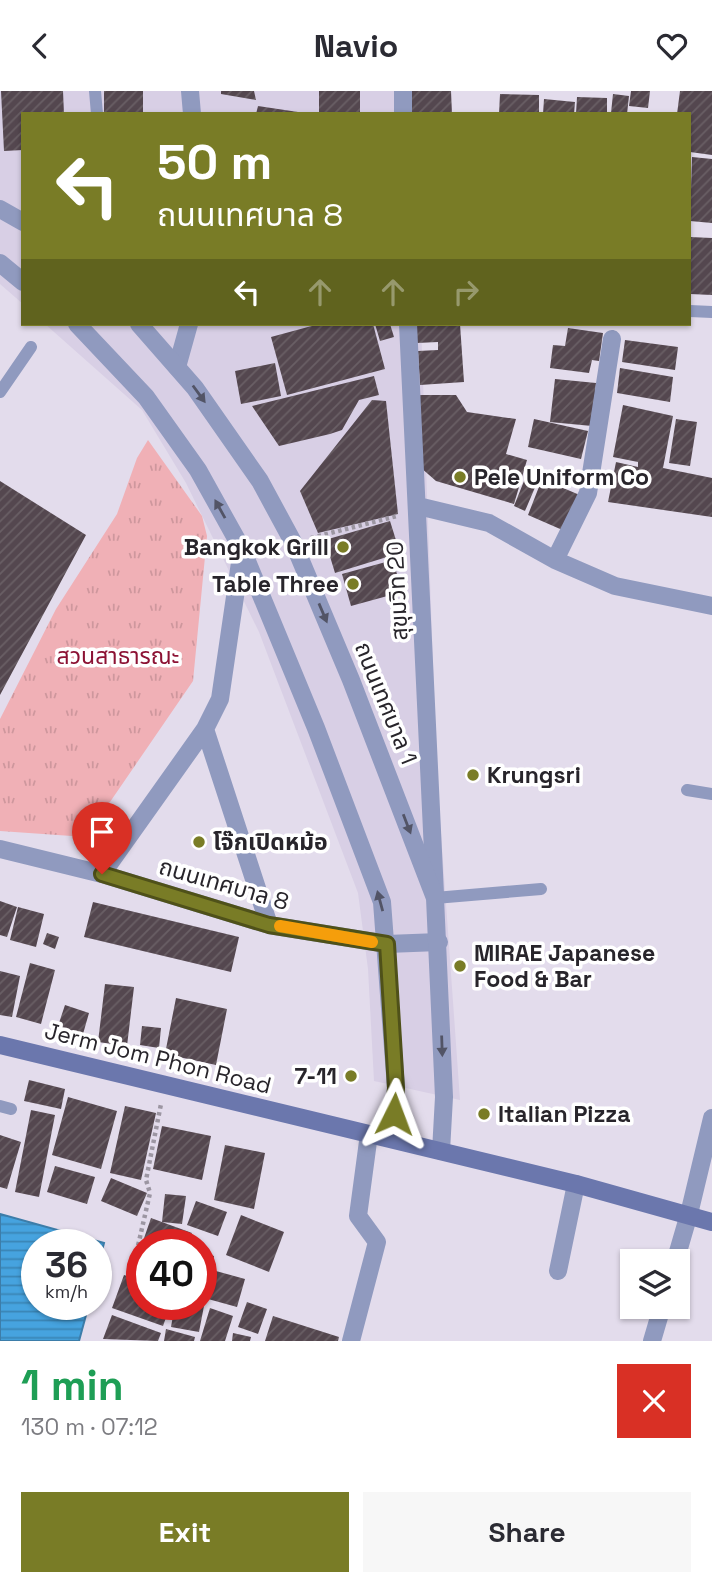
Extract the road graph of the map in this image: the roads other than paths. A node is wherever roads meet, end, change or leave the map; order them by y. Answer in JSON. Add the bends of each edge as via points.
{"nodes":[{"id":1,"x":95,"y":91,"type":"edge"},
{"id":2,"x":190,"y":91,"type":"edge"},
{"id":3,"x":403,"y":91,"type":"edge"},
{"id":4,"x":97,"y":112,"type":"edge"},
{"id":5,"x":192,"y":112,"type":"edge"},
{"id":6,"x":403,"y":112,"type":"edge"},
{"id":7,"x":0,"y":209,"type":"edge"},
{"id":8,"x":21,"y":221,"type":"edge"},
{"id":9,"x":0,"y":263,"type":"edge"},
{"id":10,"x":21,"y":280,"type":"edge"},
{"id":11,"x":691,"y":311,"type":"edge"},
{"id":12,"x":712,"y":312,"type":"edge"},
{"id":13,"x":79,"y":326,"type":"edge"},
{"id":14,"x":141,"y":326,"type":"edge"},
{"id":15,"x":188,"y":326,"type":"edge"},
{"id":16,"x":408,"y":326,"type":"edge"},
{"id":17,"x":612,"y":339,"type":"dead end"},
{"id":18,"x":31,"y":347,"type":"dead end"},
{"id":19,"x":177,"y":367,"type":"junction"},
{"id":20,"x":0,"y":392,"type":"edge"},
{"id":21,"x":418,"y":508,"type":"junction"},
{"id":22,"x":242,"y":549,"type":"junction"},
{"id":23,"x":555,"y":559,"type":"junction"},
{"id":24,"x":712,"y":606,"type":"edge"},
{"id":25,"x":205,"y":729,"type":"junction"},
{"id":26,"x":687,"y":790,"type":"dead end"},
{"id":27,"x":712,"y":794,"type":"edge"},
{"id":28,"x":0,"y":849,"type":"edge"},
{"id":29,"x":102,"y":874,"type":"junction"},
{"id":30,"x":541,"y":889,"type":"dead end"},
{"id":31,"x":435,"y":898,"type":"junction"},
{"id":32,"x":269,"y":925,"type":"junction"},
{"id":33,"x":439,"y":942,"type":"junction"},
{"id":34,"x":387,"y":944,"type":"junction"},
{"id":35,"x":0,"y":1045,"type":"edge"},
{"id":36,"x":712,"y":1118,"type":"edge"},
{"id":37,"x":369,"y":1134,"type":"junction"},
{"id":38,"x":391,"y":1139,"type":"junction"},
{"id":39,"x":441,"y":1151,"type":"junction"},
{"id":40,"x":576,"y":1184,"type":"junction"},
{"id":41,"x":689,"y":1214,"type":"junction"},
{"id":42,"x":712,"y":1222,"type":"edge"},
{"id":43,"x":679,"y":1249,"type":"edge"},
{"id":44,"x":558,"y":1271,"type":"dead end"},
{"id":45,"x":658,"y":1319,"type":"edge"},
{"id":46,"x":351,"y":1341,"type":"edge"},
{"id":47,"x":652,"y":1341,"type":"edge"}],
"edges":[{"from":1,"to":4,"type":"lane"},
{"from":2,"to":5,"type":"street"},
{"from":3,"to":6,"type":"street"},
{"from":7,"to":8,"type":"street"},
{"from":9,"to":10,"type":"street"},
{"from":11,"to":12,"type":"lane"},
{"from":22,"to":13,"type":"street","one_way":true,"via":[[198,470],[146,397]]},
{"from":14,"to":19,"type":"street","name":"ถนนเทศบาล 1"},
{"from":15,"to":19,"type":"street"},
{"from":16,"to":21,"type":"street","name":"สุขุมวิท 20"},
{"from":17,"to":23,"type":"street","via":[[588,493]]},
{"from":18,"to":20,"type":"lane"},
{"from":19,"to":31,"type":"street","name":"ถนนเทศบาล 1","one_way":true,"via":[[260,481],[293,542]]},
{"from":21,"to":23,"type":"street","via":[[489,523]]},
{"from":21,"to":31,"type":"street","name":"สุขุมวิท 20"},
{"from":22,"to":25,"type":"street","via":[[220,699]]},
{"from":34,"to":22,"type":"street","one_way":true,"via":[[377,890]]},
{"from":23,"to":24,"type":"street","via":[[615,586]]},
{"from":25,"to":29,"type":"street"},
{"from":25,"to":32,"type":"street"},
{"from":26,"to":27,"type":"lane"},
{"from":28,"to":29,"type":"street","name":"ถนนเทศบาล 8"},
{"from":29,"to":32,"type":"street","name":"ถนนเทศบาล 8"},
{"from":30,"to":31,"type":"lane"},
{"from":31,"to":33,"type":"street","name":"ถนนเทศบาล 1"},
{"from":32,"to":34,"type":"street","name":"ถนนเทศบาล 8"},
{"from":33,"to":34,"type":"street","name":"ถนนเทศบาล 8"},
{"from":33,"to":39,"type":"street","name":"ถนนเทศบาล 1","one_way":true,"via":[[444,1097]]},
{"from":34,"to":38,"type":"street","via":[[396,1088]]},
{"from":35,"to":37,"type":"main road","name":"Jerm Jom Phon Road"},
{"from":36,"to":41,"type":"street"},
{"from":37,"to":38,"type":"main road","name":"Jerm Jom Phon Road"},
{"from":37,"to":46,"type":"street","via":[[358,1216],[377,1242]]},
{"from":38,"to":39,"type":"main road","name":"Jerm Jom Phon Road"},
{"from":39,"to":40,"type":"main road","name":"Jerm Jom Phon Road"},
{"from":40,"to":41,"type":"main road","name":"Jerm Jom Phon Road"},
{"from":40,"to":44,"type":"street"},
{"from":41,"to":42,"type":"main road","name":"Jerm Jom Phon Road"},
{"from":41,"to":43,"type":"street"},
{"from":45,"to":47,"type":"street"}]}
